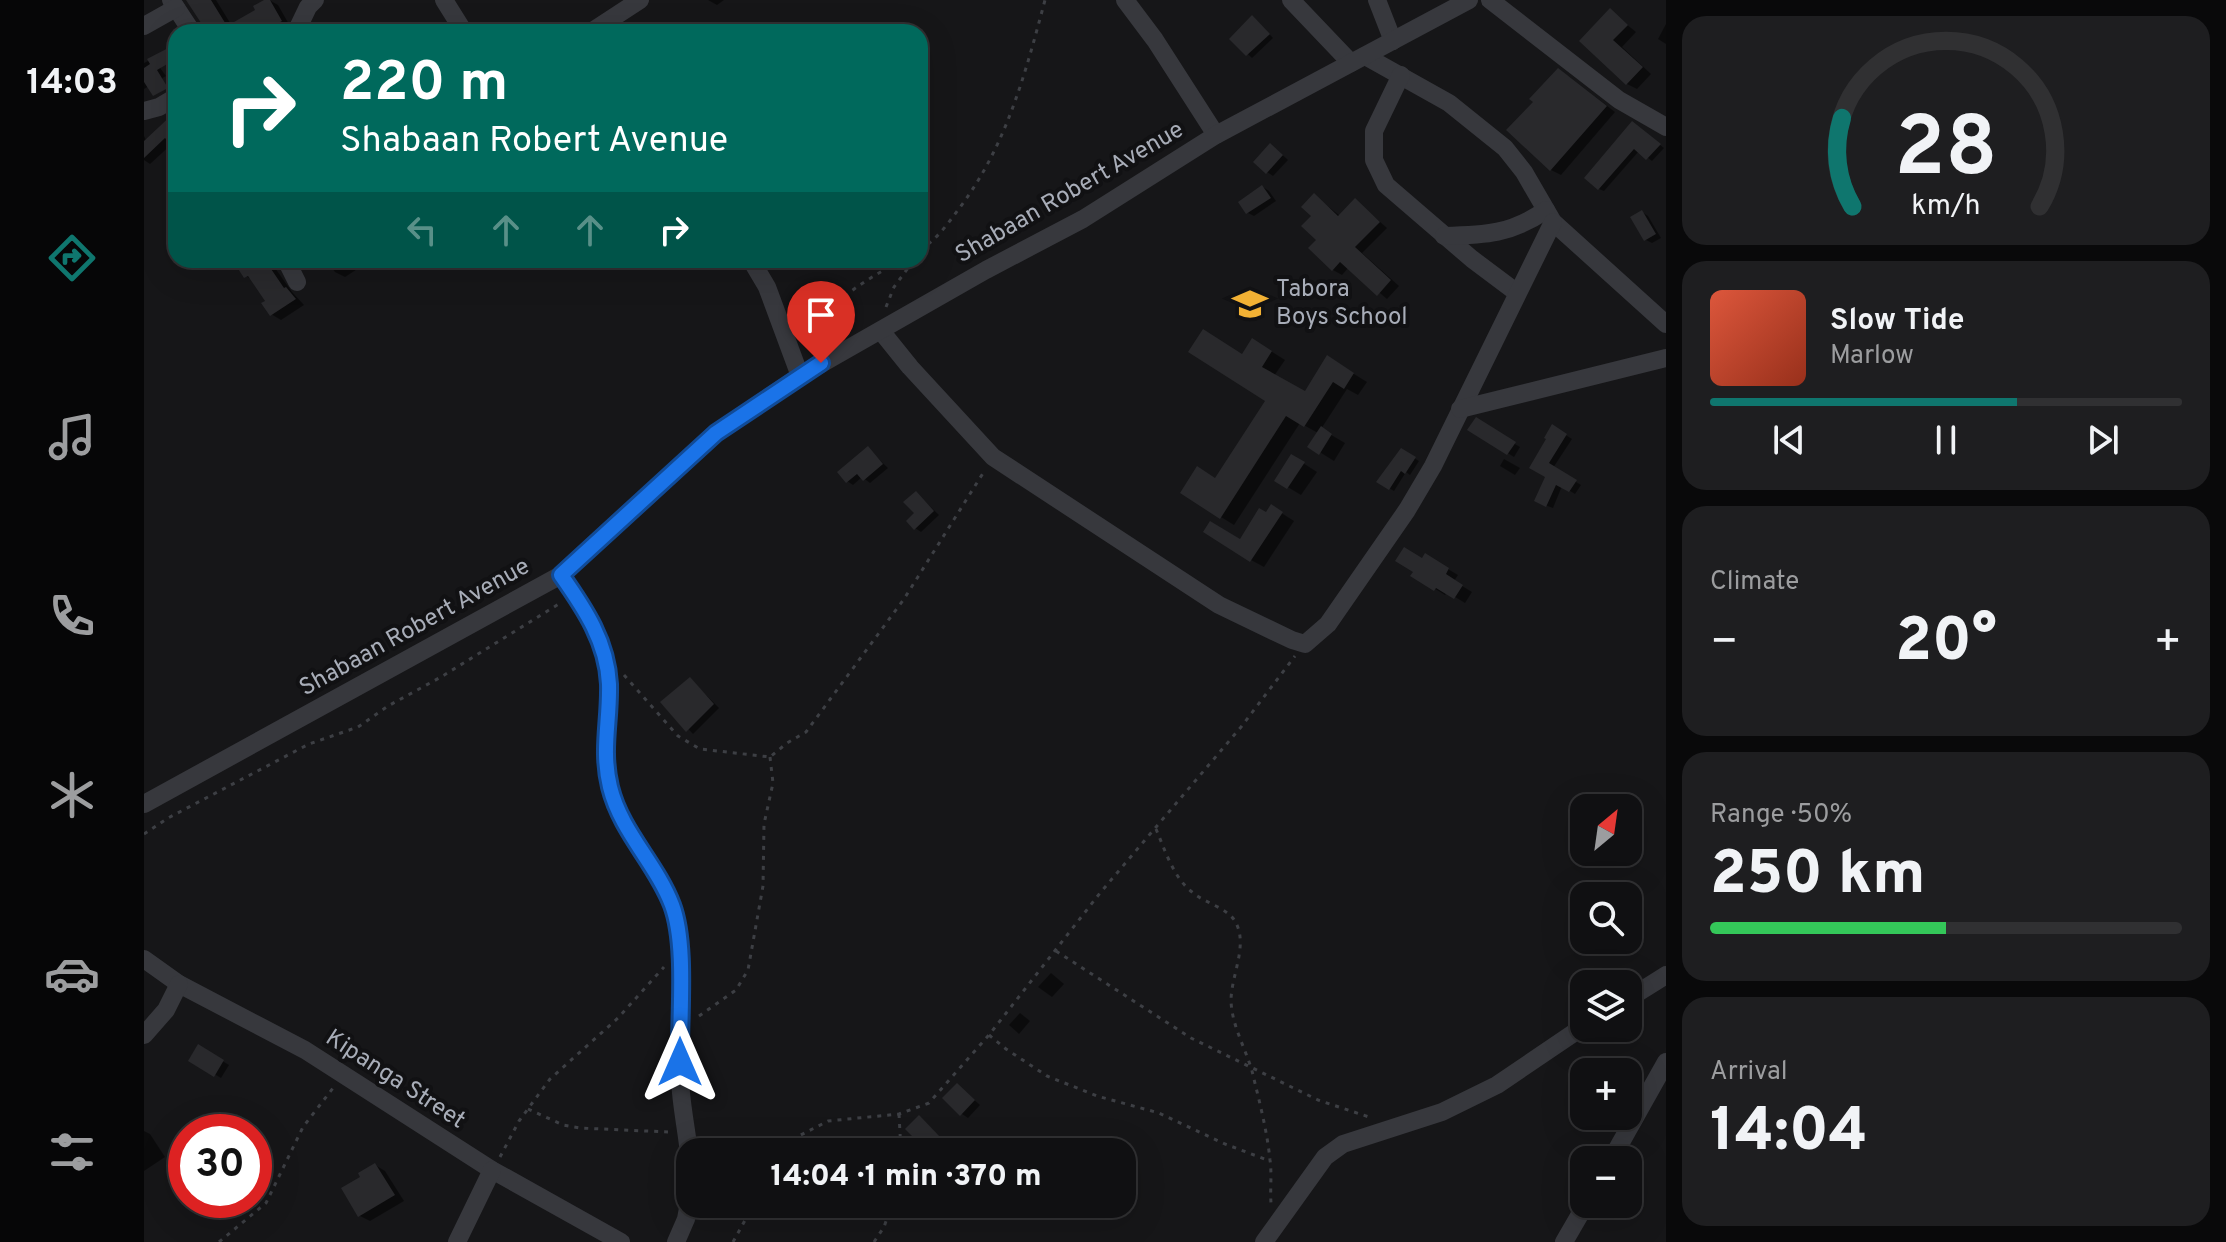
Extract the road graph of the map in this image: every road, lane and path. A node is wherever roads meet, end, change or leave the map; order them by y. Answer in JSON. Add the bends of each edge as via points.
{"nodes":[{"id":1,"x":315,"y":0,"type":"edge"},
{"id":2,"x":444,"y":0,"type":"edge"},
{"id":3,"x":640,"y":0,"type":"edge"},
{"id":4,"x":1045,"y":0,"type":"edge"},
{"id":5,"x":1125,"y":0,"type":"edge"},
{"id":6,"x":1291,"y":0,"type":"edge"},
{"id":7,"x":1377,"y":0,"type":"edge"},
{"id":8,"x":1469,"y":0,"type":"edge"},
{"id":9,"x":1490,"y":0,"type":"edge"},
{"id":10,"x":174,"y":4,"type":"edge"},
{"id":11,"x":187,"y":24,"type":"edge"},
{"id":12,"x":300,"y":24,"type":"edge"},
{"id":13,"x":459,"y":24,"type":"edge"},
{"id":14,"x":603,"y":24,"type":"edge"},
{"id":15,"x":144,"y":26,"type":"edge"},
{"id":16,"x":1393,"y":41,"type":"junction"},
{"id":17,"x":1358,"y":59,"type":"junction"},
{"id":18,"x":1401,"y":75,"type":"junction"},
{"id":19,"x":168,"y":102,"type":"edge"},
{"id":20,"x":144,"y":111,"type":"edge"},
{"id":21,"x":1666,"y":127,"type":"edge"},
{"id":22,"x":1216,"y":135,"type":"junction"},
{"id":23,"x":1550,"y":216,"type":"junction"},
{"id":24,"x":1444,"y":236,"type":"junction"},
{"id":25,"x":928,"y":244,"type":"edge"},
{"id":26,"x":290,"y":268,"type":"edge"},
{"id":27,"x":756,"y":268,"type":"edge"},
{"id":28,"x":888,"y":268,"type":"edge"},
{"id":29,"x":908,"y":268,"type":"edge"},
{"id":30,"x":297,"y":282,"type":"dead end"},
{"id":31,"x":1516,"y":292,"type":"junction"},
{"id":32,"x":1666,"y":324,"type":"edge"},
{"id":33,"x":881,"y":331,"type":"junction"},
{"id":34,"x":793,"y":357,"type":"junction"},
{"id":35,"x":1666,"y":358,"type":"edge"},
{"id":36,"x":800,"y":376,"type":"junction"},
{"id":37,"x":1460,"y":409,"type":"junction"},
{"id":38,"x":993,"y":457,"type":"junction"},
{"id":39,"x":561,"y":575,"type":"junction"},
{"id":40,"x":575,"y":595,"type":"junction"},
{"id":41,"x":1305,"y":644,"type":"junction"},
{"id":42,"x":622,"y":672,"type":"dead end"},
{"id":43,"x":770,"y":757,"type":"junction"},
{"id":44,"x":144,"y":804,"type":"edge"},
{"id":45,"x":1156,"y":829,"type":"junction"},
{"id":46,"x":144,"y":834,"type":"edge"},
{"id":47,"x":1056,"y":951,"type":"junction"},
{"id":48,"x":679,"y":955,"type":"junction"},
{"id":49,"x":144,"y":959,"type":"edge"},
{"id":50,"x":1666,"y":975,"type":"edge"},
{"id":51,"x":179,"y":984,"type":"junction"},
{"id":52,"x":1642,"y":990,"type":"edge"},
{"id":53,"x":1570,"y":1033,"type":"edge"},
{"id":54,"x":144,"y":1035,"type":"edge"},
{"id":55,"x":989,"y":1035,"type":"junction"},
{"id":56,"x":679,"y":1039,"type":"junction"},
{"id":57,"x":1666,"y":1062,"type":"edge"},
{"id":58,"x":1251,"y":1068,"type":"junction"},
{"id":59,"x":343,"y":1076,"type":"junction"},
{"id":60,"x":528,"y":1109,"type":"junction"},
{"id":61,"x":899,"y":1114,"type":"junction"},
{"id":62,"x":1390,"y":1128,"type":"junction"},
{"id":63,"x":688,"y":1135,"type":"junction"},
{"id":64,"x":688,"y":1138,"type":"edge"},
{"id":65,"x":700,"y":1138,"type":"edge"},
{"id":66,"x":795,"y":1138,"type":"edge"},
{"id":67,"x":900,"y":1138,"type":"edge"},
{"id":68,"x":1619,"y":1146,"type":"edge"},
{"id":69,"x":1270,"y":1161,"type":"junction"},
{"id":70,"x":492,"y":1170,"type":"junction"},
{"id":71,"x":686,"y":1218,"type":"edge"},
{"id":72,"x":746,"y":1218,"type":"edge"},
{"id":73,"x":887,"y":1218,"type":"edge"},
{"id":74,"x":1578,"y":1218,"type":"edge"},
{"id":75,"x":1268,"y":1236,"type":"edge"},
{"id":76,"x":219,"y":1242,"type":"edge"},
{"id":77,"x":457,"y":1242,"type":"edge"},
{"id":78,"x":621,"y":1242,"type":"edge"},
{"id":79,"x":676,"y":1242,"type":"edge"},
{"id":80,"x":733,"y":1242,"type":"edge"},
{"id":81,"x":874,"y":1242,"type":"edge"},
{"id":82,"x":1564,"y":1242,"type":"edge"}],
"edges":[{"from":1,"to":12,"type":"street"},
{"from":2,"to":13,"type":"street"},
{"from":3,"to":14,"type":"street"},
{"from":4,"to":25,"type":"path","via":[[993,159]]},
{"from":5,"to":22,"type":"street"},
{"from":6,"to":17,"type":"street"},
{"from":7,"to":16,"type":"street"},
{"from":8,"to":16,"type":"street","name":"Shabaan Robert Avenue"},
{"from":9,"to":21,"type":"street","via":[[1619,100]]},
{"from":10,"to":11,"type":"street"},
{"from":10,"to":15,"type":"street"},
{"from":16,"to":17,"type":"street","name":"Shabaan Robert Avenue"},
{"from":17,"to":18,"type":"street"},
{"from":17,"to":22,"type":"street","name":"Shabaan Robert Avenue"},
{"from":18,"to":23,"type":"street","via":[[1449,103],[1505,148]]},
{"from":18,"to":24,"type":"street","via":[[1374,131],[1374,160],[1386,185]]},
{"from":19,"to":20,"type":"street"},
{"from":22,"to":33,"type":"street","name":"Shabaan Robert Avenue","via":[[1083,219]]},
{"from":23,"to":24,"type":"street","via":[[1505,232]]},
{"from":23,"to":31,"type":"street"},
{"from":23,"to":32,"type":"street"},
{"from":24,"to":31,"type":"street"},
{"from":26,"to":30,"type":"street"},
{"from":27,"to":34,"type":"street"},
{"from":28,"to":34,"type":"path","via":[[825,311]]},
{"from":29,"to":33,"type":"path","via":[[894,287]]},
{"from":31,"to":37,"type":"street"},
{"from":33,"to":36,"type":"street","name":"Shabaan Robert Avenue"},
{"from":33,"to":38,"type":"street"},
{"from":34,"to":36,"type":"street"},
{"from":35,"to":37,"type":"street"},
{"from":36,"to":39,"type":"street","name":"Shabaan Robert Avenue","via":[[716,433]]},
{"from":37,"to":41,"type":"street","via":[[1407,510],[1328,624]]},
{"from":38,"to":41,"type":"street","via":[[1219,605]]},
{"from":38,"to":43,"type":"path","via":[[920,576],[806,732]]},
{"from":39,"to":40,"type":"street"},
{"from":39,"to":44,"type":"street","name":"Shabaan Robert Avenue"},
{"from":40,"to":46,"type":"path","via":[[358,727],[309,744]]},
{"from":40,"to":48,"type":"street","via":[[604,651],[609,684],[604,757],[617,810],[672,905]]},
{"from":41,"to":45,"type":"path"},
{"from":42,"to":43,"type":"path","via":[[690,746]]},
{"from":43,"to":56,"type":"path","via":[[773,783],[764,824],[763,886],[748,970],[736,990],[700,1015]]},
{"from":45,"to":47,"type":"path"},
{"from":45,"to":58,"type":"path","via":[[1189,890],[1235,920],[1240,941],[1231,1000]]},
{"from":47,"to":55,"type":"path"},
{"from":47,"to":58,"type":"path","via":[[1167,1024]]},
{"from":48,"to":56,"type":"street"},
{"from":48,"to":60,"type":"path","via":[[550,1079]]},
{"from":49,"to":51,"type":"street","name":"Kipanga Street"},
{"from":50,"to":52,"type":"street"},
{"from":51,"to":54,"type":"street"},
{"from":51,"to":59,"type":"street","name":"Kipanga Street","via":[[271,1031]]},
{"from":53,"to":62,"type":"street","via":[[1497,1085],[1442,1112]]},
{"from":55,"to":61,"type":"path","via":[[929,1103]]},
{"from":55,"to":69,"type":"path","via":[[1047,1076],[1159,1113]]},
{"from":56,"to":63,"type":"street"},
{"from":57,"to":68,"type":"street"},
{"from":58,"to":62,"type":"path"},
{"from":58,"to":69,"type":"path"},
{"from":59,"to":70,"type":"street","name":"Kipanga Street"},
{"from":59,"to":76,"type":"path","via":[[303,1127],[266,1203]]},
{"from":60,"to":63,"type":"path","via":[[580,1128]]},
{"from":60,"to":70,"type":"path"},
{"from":61,"to":66,"type":"path","via":[[828,1121]]},
{"from":61,"to":67,"type":"path"},
{"from":62,"to":75,"type":"street","via":[[1343,1144],[1325,1157]]},
{"from":63,"to":64,"type":"street"},
{"from":63,"to":65,"type":"path"},
{"from":69,"to":75,"type":"path"},
{"from":70,"to":77,"type":"street"},
{"from":70,"to":78,"type":"street","name":"Kipanga Street"},
{"from":71,"to":79,"type":"street"},
{"from":72,"to":80,"type":"path"},
{"from":73,"to":81,"type":"path"},
{"from":74,"to":82,"type":"street"}]}
